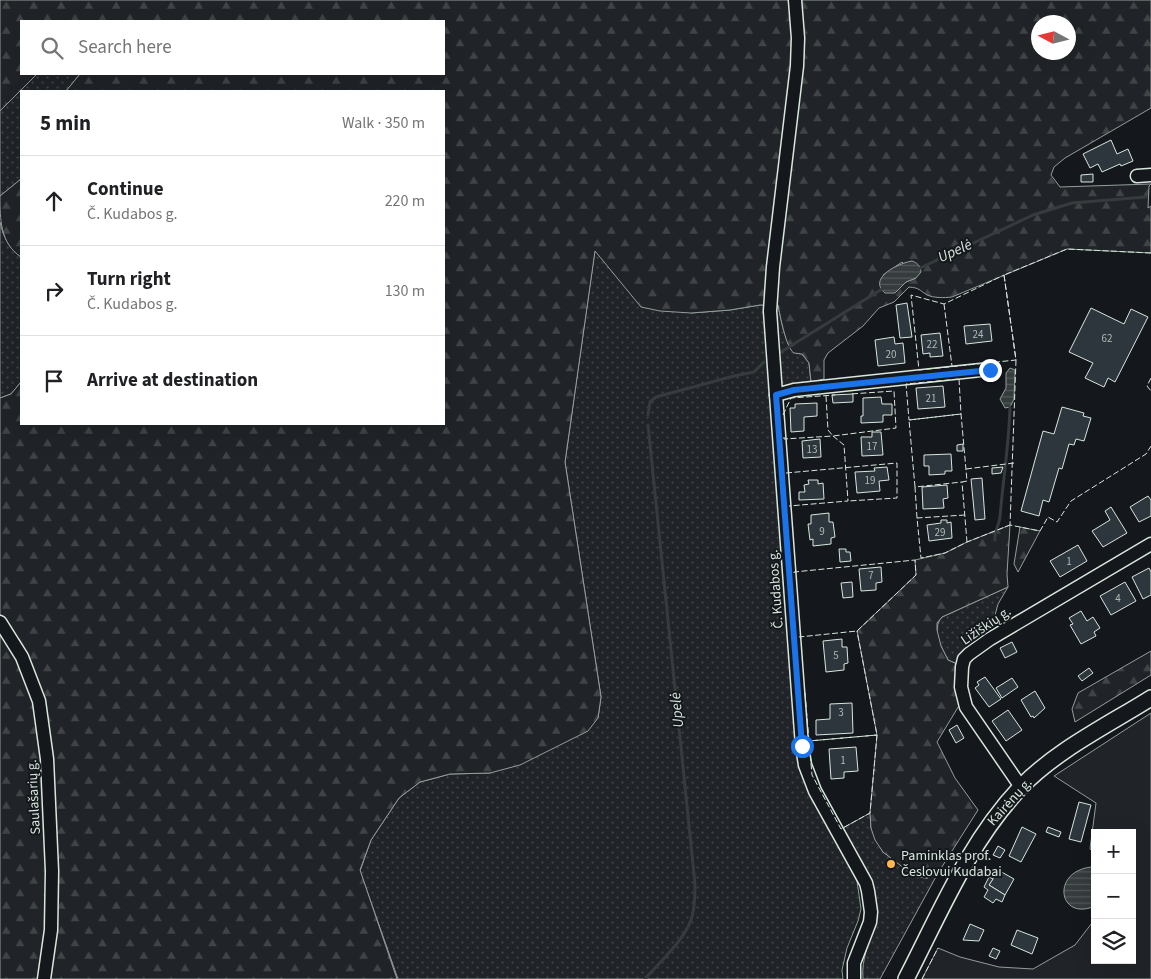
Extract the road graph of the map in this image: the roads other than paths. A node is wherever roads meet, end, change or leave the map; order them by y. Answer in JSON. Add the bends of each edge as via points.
{"nodes":[{"id":1,"x":795,"y":0,"type":"edge"},
{"id":2,"x":1151,"y":175,"type":"edge"},
{"id":3,"x":1137,"y":176,"type":"dead end"},
{"id":4,"x":990,"y":370,"type":"dead end"},
{"id":5,"x":776,"y":395,"type":"junction"},
{"id":6,"x":1151,"y":544,"type":"edge"},
{"id":7,"x":0,"y":622,"type":"edge"},
{"id":8,"x":1151,"y":698,"type":"edge"},
{"id":9,"x":1021,"y":787,"type":"junction"},
{"id":10,"x":44,"y":979,"type":"edge"},
{"id":11,"x":854,"y":979,"type":"edge"},
{"id":12,"x":906,"y":979,"type":"edge"}],
"edges":[{"from":1,"to":5,"type":"street","name":"Č. Kudabos g.","via":[[797,66],[770,311]]},
{"from":2,"to":3,"type":"street"},
{"from":4,"to":5,"type":"street","via":[[794,390]]},
{"from":5,"to":11,"type":"street","name":"Č. Kudabos g.","via":[[805,764],[815,791],[866,882],[870,902],[870,922],[854,964]]},
{"from":6,"to":9,"type":"street","name":"Ližiškių g.","via":[[990,639],[964,660],[961,687],[966,707]]},
{"from":7,"to":10,"type":"street","name":"Saulašarių g.","via":[[22,657],[39,701],[47,759],[52,881],[51,930]]},
{"from":8,"to":9,"type":"main road","name":"Kairėnų g.","via":[[1048,764]]},
{"from":9,"to":12,"type":"main road","name":"Kairėnų g.","via":[[980,838]]}]}
